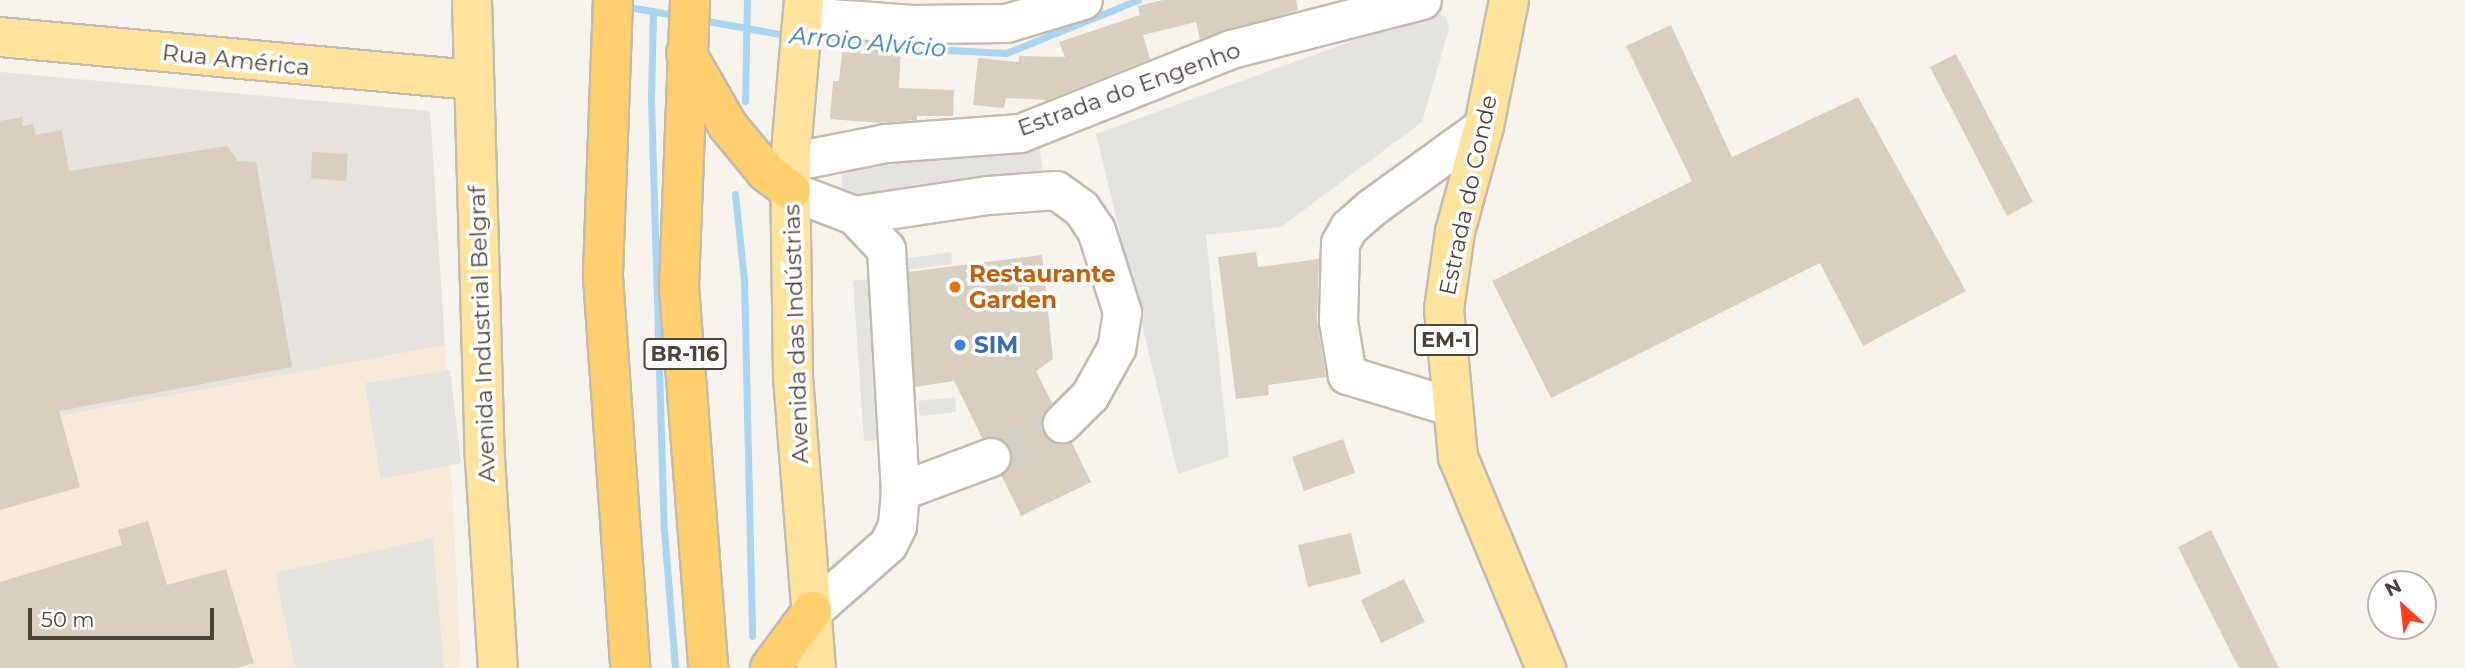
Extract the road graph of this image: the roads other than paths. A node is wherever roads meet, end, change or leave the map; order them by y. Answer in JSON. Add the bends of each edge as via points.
{"nodes":[{"id":1,"x":472,"y":0,"type":"edge"},
{"id":2,"x":613,"y":0,"type":"edge"},
{"id":3,"x":690,"y":0,"type":"edge"},
{"id":4,"x":1083,"y":0,"type":"edge"},
{"id":5,"x":1422,"y":0,"type":"edge"},
{"id":6,"x":1509,"y":0,"type":"edge"},
{"id":7,"x":802,"y":23,"type":"edge"},
{"id":8,"x":0,"y":37,"type":"edge"},
{"id":9,"x":686,"y":46,"type":"junction"},
{"id":10,"x":473,"y":80,"type":"junction"},
{"id":11,"x":1484,"y":126,"type":"junction"},
{"id":12,"x":791,"y":176,"type":"junction"},
{"id":13,"x":854,"y":215,"type":"junction"},
{"id":14,"x":1450,"y":406,"type":"junction"},
{"id":15,"x":1062,"y":424,"type":"tunnel mouth"},
{"id":16,"x":991,"y":457,"type":"tunnel mouth"},
{"id":17,"x":900,"y":491,"type":"junction"},
{"id":18,"x":812,"y":611,"type":"junction"},
{"id":19,"x":498,"y":668,"type":"edge"},
{"id":20,"x":630,"y":668,"type":"edge"},
{"id":21,"x":708,"y":668,"type":"edge"},
{"id":22,"x":770,"y":668,"type":"edge"},
{"id":23,"x":816,"y":668,"type":"edge"},
{"id":24,"x":1546,"y":668,"type":"edge"}],
"edges":[{"from":1,"to":10,"type":"main road","name":"Avenida Industrial Belgraf"},
{"from":2,"to":20,"type":"highway","number":"BR-116","via":[[604,277]]},
{"from":3,"to":9,"type":"highway","number":"BR-116"},
{"from":4,"to":7,"type":"lane","via":[[1006,23]]},
{"from":5,"to":12,"type":"lane","name":"Estrada do Engenho","via":[[1231,49],[1020,133],[886,144]]},
{"from":6,"to":11,"type":"main road","name":"Estrada do Conde","number":"EM-1"},
{"from":7,"to":12,"type":"main road","name":"Avenida das Indústrias"},
{"from":8,"to":10,"type":"main road","name":"Rua América"},
{"from":9,"to":12,"type":"highway","via":[[729,126],[766,172]]},
{"from":9,"to":21,"type":"highway","number":"BR-116","via":[[680,286]]},
{"from":10,"to":19,"type":"main road","name":"Avenida Industrial Belgraf","via":[[485,458]]},
{"from":11,"to":14,"type":"main road","name":"Estrada do Conde","number":"EM-1","via":[[1455,232],[1444,309]]},
{"from":11,"to":14,"type":"lane","via":[[1372,207],[1349,227],[1340,243],[1338,321],[1348,375],[1365,384]]},
{"from":12,"to":13,"type":"lane"},
{"from":12,"to":18,"type":"main road","name":"Avenida das Indústrias","via":[[793,377]]},
{"from":13,"to":15,"type":"lane","via":[[1056,190],[1081,208],[1096,230],[1122,312],[1116,348],[1090,395]]},
{"from":13,"to":17,"type":"lane","via":[[887,249]]},
{"from":14,"to":24,"type":"main road","name":"Estrada do Conde","number":"EM-1","via":[[1458,457]]},
{"from":16,"to":17,"type":"lane"},
{"from":17,"to":18,"type":"lane","via":[[897,526],[888,544]]},
{"from":18,"to":22,"type":"highway"},
{"from":18,"to":23,"type":"main road","name":"Avenida das Indústrias"}]}
